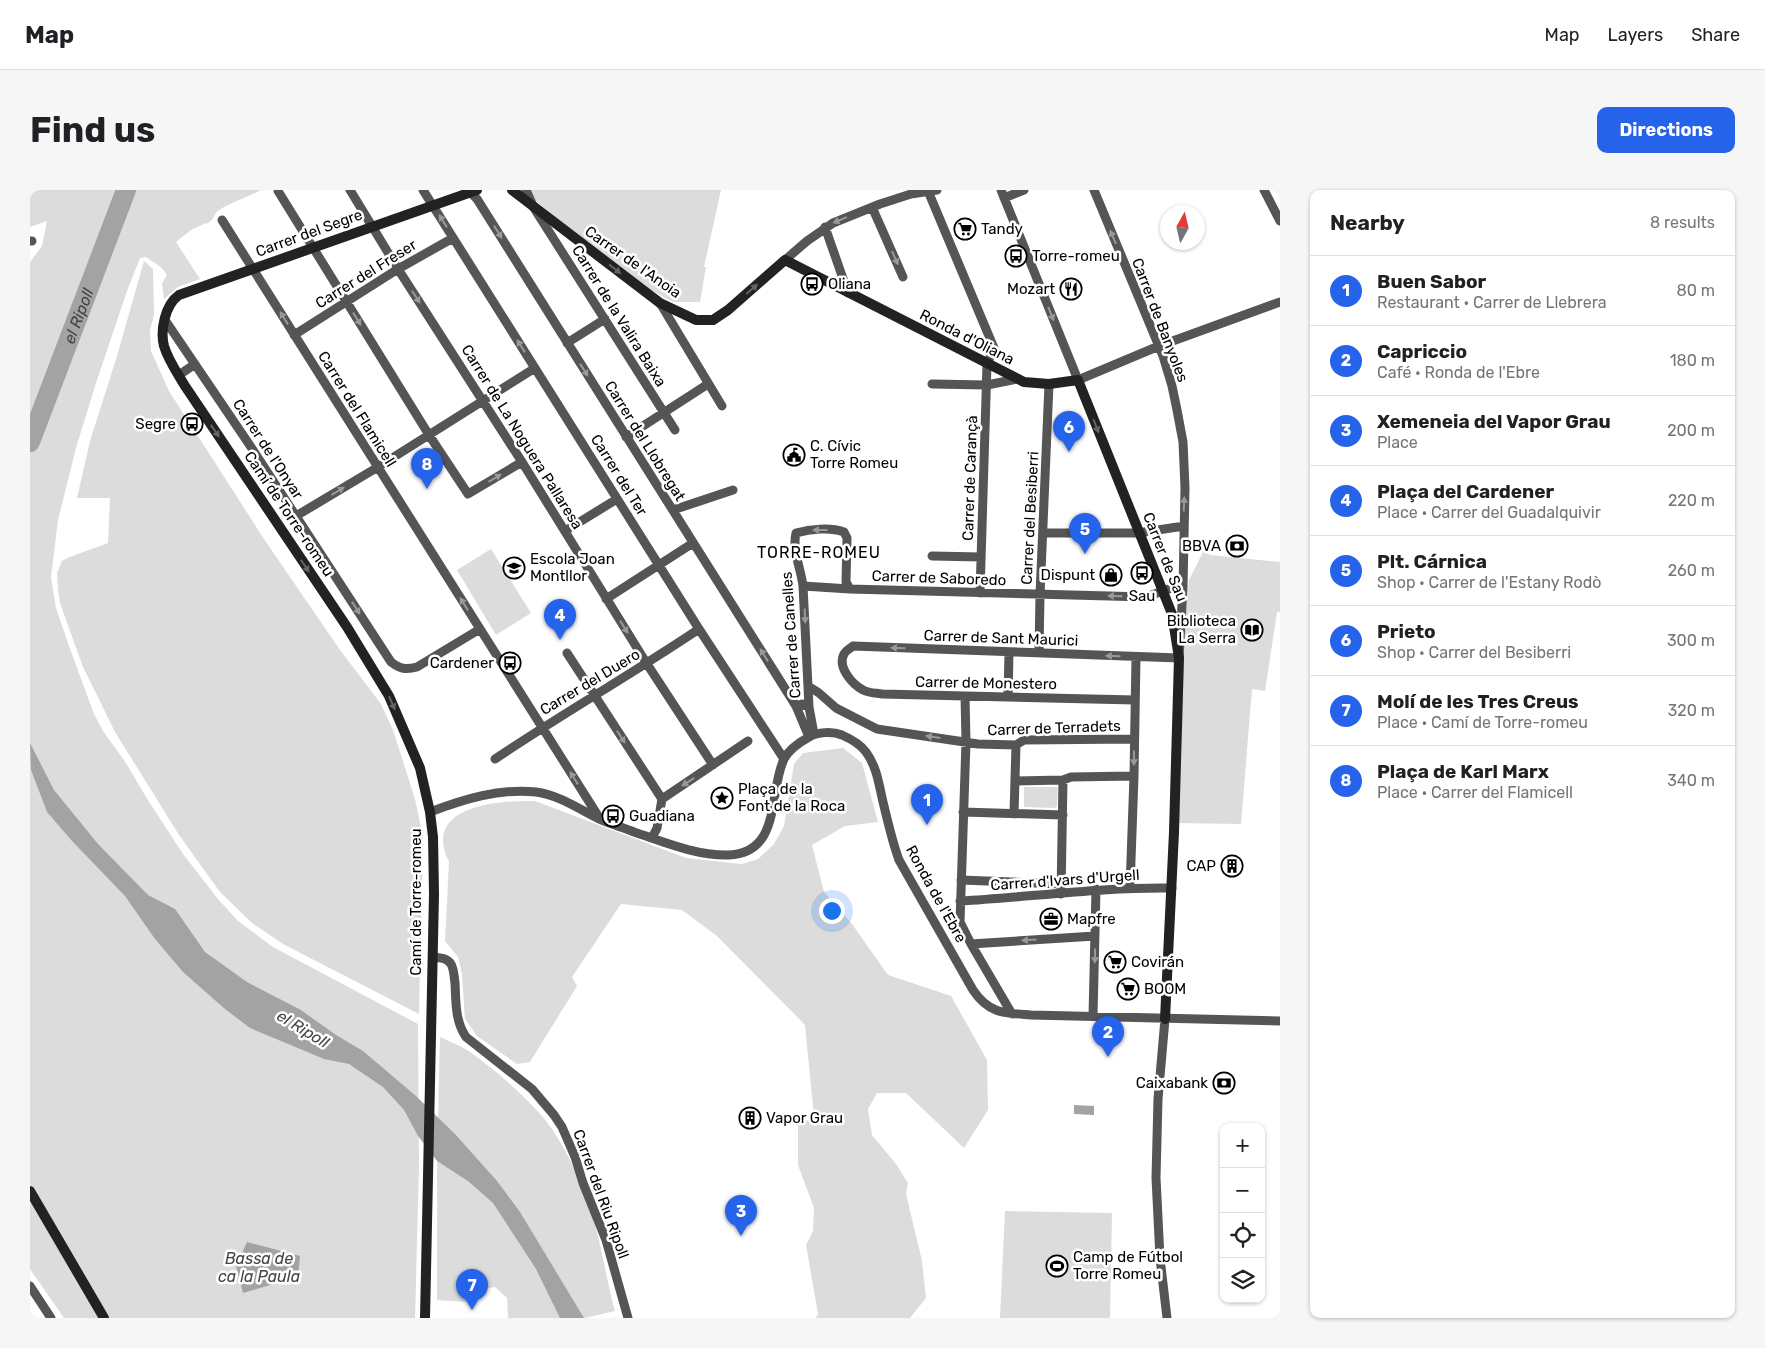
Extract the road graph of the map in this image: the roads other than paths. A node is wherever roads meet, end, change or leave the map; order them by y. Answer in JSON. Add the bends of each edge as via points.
{"nodes":[{"id":1,"x":350,"y":190,"type":"edge"},
{"id":2,"x":423,"y":190,"type":"edge"},
{"id":3,"x":1024,"y":190,"type":"edge"},
{"id":4,"x":1094,"y":190,"type":"edge"},
{"id":5,"x":1264,"y":190,"type":"edge"},
{"id":6,"x":278,"y":191,"type":"dead end"},
{"id":7,"x":474,"y":191,"type":"edge"},
{"id":8,"x":518,"y":191,"type":"edge"},
{"id":9,"x":932,"y":191,"type":"edge"},
{"id":10,"x":1002,"y":194,"type":"edge"},
{"id":11,"x":432,"y":205,"type":"junction"},
{"id":12,"x":872,"y":207,"type":"junction"},
{"id":13,"x":534,"y":208,"type":"junction"},
{"id":14,"x":222,"y":220,"type":"dead end"},
{"id":15,"x":1280,"y":221,"type":"edge"},
{"id":16,"x":371,"y":226,"type":"junction"},
{"id":17,"x":825,"y":227,"type":"junction"},
{"id":18,"x":453,"y":238,"type":"junction"},
{"id":19,"x":313,"y":247,"type":"junction"},
{"id":20,"x":789,"y":262,"type":"junction"},
{"id":21,"x":253,"y":269,"type":"junction"},
{"id":22,"x":398,"y":269,"type":"junction"},
{"id":23,"x":903,"y":277,"type":"dead end"},
{"id":24,"x":848,"y":293,"type":"junction"},
{"id":25,"x":347,"y":302,"type":"junction"},
{"id":26,"x":1280,"y":302,"type":"edge"},
{"id":27,"x":660,"y":303,"type":"junction"},
{"id":28,"x":165,"y":320,"type":"junction"},
{"id":29,"x":604,"y":320,"type":"junction"},
{"id":30,"x":294,"y":335,"type":"junction"},
{"id":31,"x":567,"y":343,"type":"junction"},
{"id":32,"x":1159,"y":346,"type":"junction"},
{"id":33,"x":195,"y":364,"type":"junction"},
{"id":34,"x":987,"y":364,"type":"junction"},
{"id":35,"x":535,"y":368,"type":"junction"},
{"id":36,"x":179,"y":375,"type":"junction"},
{"id":37,"x":1017,"y":379,"type":"junction"},
{"id":38,"x":1078,"y":380,"type":"junction"},
{"id":39,"x":708,"y":384,"type":"junction"},
{"id":40,"x":932,"y":384,"type":"dead end"},
{"id":41,"x":1049,"y":384,"type":"junction"},
{"id":42,"x":986,"y":385,"type":"junction"},
{"id":43,"x":483,"y":401,"type":"junction"},
{"id":44,"x":722,"y":406,"type":"dead end"},
{"id":45,"x":664,"y":413,"type":"junction"},
{"id":46,"x":675,"y":430,"type":"dead end"},
{"id":47,"x":429,"y":435,"type":"junction"},
{"id":48,"x":626,"y":437,"type":"junction"},
{"id":49,"x":522,"y":462,"type":"junction"},
{"id":50,"x":378,"y":467,"type":"junction"},
{"id":51,"x":733,"y":490,"type":"dead end"},
{"id":52,"x":617,"y":499,"type":"junction"},
{"id":53,"x":672,"y":510,"type":"junction"},
{"id":54,"x":296,"y":516,"type":"junction"},
{"id":55,"x":1184,"y":526,"type":"junction"},
{"id":56,"x":565,"y":531,"type":"junction"},
{"id":57,"x":1043,"y":533,"type":"junction"},
{"id":58,"x":1138,"y":534,"type":"junction"},
{"id":59,"x":694,"y":543,"type":"junction"},
{"id":60,"x":932,"y":556,"type":"dead end"},
{"id":61,"x":981,"y":557,"type":"junction"},
{"id":62,"x":659,"y":564,"type":"junction"},
{"id":63,"x":1183,"y":584,"type":"junction"},
{"id":64,"x":804,"y":586,"type":"junction"},
{"id":65,"x":850,"y":589,"type":"junction"},
{"id":66,"x":1162,"y":590,"type":"junction"},
{"id":67,"x":980,"y":593,"type":"junction"},
{"id":68,"x":1040,"y":594,"type":"junction"},
{"id":69,"x":606,"y":599,"type":"junction"},
{"id":70,"x":480,"y":629,"type":"junction"},
{"id":71,"x":700,"y":629,"type":"junction"},
{"id":72,"x":1009,"y":652,"type":"junction"},
{"id":73,"x":567,"y":653,"type":"dead end"},
{"id":74,"x":1039,"y":653,"type":"junction"},
{"id":75,"x":1136,"y":657,"type":"junction"},
{"id":76,"x":1179,"y":658,"type":"junction"},
{"id":77,"x":647,"y":664,"type":"junction"},
{"id":78,"x":845,"y":671,"type":"joint"},
{"id":79,"x":808,"y":686,"type":"junction"},
{"id":80,"x":595,"y":696,"type":"junction"},
{"id":81,"x":966,"y":696,"type":"junction"},
{"id":82,"x":1008,"y":697,"type":"junction"},
{"id":83,"x":1135,"y":700,"type":"junction"},
{"id":84,"x":796,"y":706,"type":"junction"},
{"id":85,"x":809,"y":707,"type":"junction"},
{"id":86,"x":542,"y":728,"type":"junction"},
{"id":87,"x":812,"y":736,"type":"junction"},
{"id":88,"x":1134,"y":739,"type":"junction"},
{"id":89,"x":748,"y":741,"type":"dead end"},
{"id":90,"x":966,"y":742,"type":"junction"},
{"id":91,"x":1016,"y":745,"type":"junction"},
{"id":92,"x":495,"y":759,"type":"dead end"},
{"id":93,"x":784,"y":759,"type":"junction"},
{"id":94,"x":713,"y":765,"type":"junction"},
{"id":95,"x":1134,"y":776,"type":"junction"},
{"id":96,"x":1063,"y":780,"type":"junction"},
{"id":97,"x":1016,"y":781,"type":"junction"},
{"id":98,"x":662,"y":799,"type":"junction"},
{"id":99,"x":430,"y":812,"type":"junction"},
{"id":100,"x":963,"y":812,"type":"junction"},
{"id":101,"x":1014,"y":814,"type":"junction"},
{"id":102,"x":1063,"y":814,"type":"junction"},
{"id":103,"x":600,"y":819,"type":"junction"},
{"id":104,"x":652,"y":838,"type":"junction"},
{"id":105,"x":962,"y":880,"type":"junction"},
{"id":106,"x":1130,"y":888,"type":"junction"},
{"id":107,"x":1172,"y":888,"type":"junction"},
{"id":108,"x":1062,"y":889,"type":"junction"},
{"id":109,"x":1096,"y":889,"type":"junction"},
{"id":110,"x":960,"y":901,"type":"junction"},
{"id":111,"x":1095,"y":936,"type":"junction"},
{"id":112,"x":970,"y":944,"type":"junction"},
{"id":113,"x":433,"y":957,"type":"junction"},
{"id":114,"x":1012,"y":1014,"type":"junction"},
{"id":115,"x":1093,"y":1016,"type":"junction"},
{"id":116,"x":1165,"y":1019,"type":"junction"},
{"id":117,"x":1280,"y":1021,"type":"edge"},
{"id":118,"x":30,"y":1191,"type":"edge"},
{"id":119,"x":30,"y":1286,"type":"edge"},
{"id":120,"x":51,"y":1318,"type":"edge"},
{"id":121,"x":104,"y":1318,"type":"edge"},
{"id":122,"x":425,"y":1318,"type":"edge"},
{"id":123,"x":628,"y":1318,"type":"edge"},
{"id":124,"x":1167,"y":1318,"type":"edge"}],
"edges":[{"from":1,"to":16,"type":"street","name":"Carrer de La Noguera Pallaresa"},
{"from":2,"to":11,"type":"street","name":"Carrer del Ter"},
{"from":3,"to":10,"type":"street"},
{"from":32,"to":4,"type":"street","name":"Carrer de Banyoles","one_way":true},
{"from":5,"to":15,"type":"street"},
{"from":6,"to":19,"type":"street"},
{"from":7,"to":11,"type":"street","name":"Carrer del Segre"},
{"from":7,"to":31,"type":"street","name":"Carrer del Llobregat","one_way":true},
{"from":8,"to":13,"type":"street","name":"Carrer de l'Anoia"},
{"from":9,"to":12,"type":"street","name":"Carrer de l'Anoia","via":[[911,194]]},
{"from":9,"to":34,"type":"street","name":"Carrer de Carançà","via":[[994,348]]},
{"from":10,"to":38,"type":"street","name":"Carrer de Sau","one_way":true},
{"from":11,"to":16,"type":"street","name":"Carrer del Segre"},
{"from":18,"to":11,"type":"street","name":"Carrer del Ter","one_way":true},
{"from":12,"to":17,"type":"street","name":"Carrer de l'Anoia","one_way":true},
{"from":12,"to":23,"type":"street","one_way":true},
{"from":13,"to":27,"type":"street","name":"Carrer de l'Anoia","one_way":true},
{"from":13,"to":29,"type":"street","name":"Carrer de la Valira Baixa"},
{"from":14,"to":21,"type":"street","name":"Carrer del Flamicell"},
{"from":16,"to":19,"type":"street","name":"Carrer del Segre"},
{"from":16,"to":22,"type":"street","name":"Carrer de La Noguera Pallaresa"},
{"from":17,"to":20,"type":"street","name":"Carrer de l'Anoia","via":[[807,241]]},
{"from":17,"to":24,"type":"street"},
{"from":18,"to":22,"type":"street","name":"Carrer del Freser"},
{"from":35,"to":18,"type":"street","name":"Carrer del Ter","one_way":true},
{"from":19,"to":21,"type":"street","name":"Carrer del Segre"},
{"from":19,"to":25,"type":"street"},
{"from":20,"to":24,"type":"street","name":"Ronda d'Oliana"},
{"from":27,"to":20,"type":"street","name":"Carrer de l'Anoia","one_way":true,"via":[[696,320],[713,320]]},
{"from":21,"to":28,"type":"street","name":"Carrer del Segre","via":[[180,295],[168,308]]},
{"from":30,"to":21,"type":"street","name":"Carrer del Flamicell","one_way":true},
{"from":22,"to":25,"type":"street","name":"Carrer del Freser"},
{"from":22,"to":43,"type":"street","name":"Carrer de La Noguera Pallaresa","one_way":true},
{"from":24,"to":34,"type":"street","name":"Ronda d'Oliana"},
{"from":25,"to":30,"type":"street","name":"Carrer del Freser"},
{"from":25,"to":47,"type":"street","one_way":true},
{"from":26,"to":32,"type":"street"},
{"from":27,"to":39,"type":"street"},
{"from":28,"to":33,"type":"street","name":"Carrer de l'Onyar"},
{"from":28,"to":36,"type":"street","name":"Camí de Torre-romeu","via":[[164,347]]},
{"from":29,"to":31,"type":"street"},
{"from":29,"to":45,"type":"street","name":"Carrer de la Valira Baixa"},
{"from":30,"to":50,"type":"street","name":"Carrer del Flamicell"},
{"from":31,"to":48,"type":"street","name":"Carrer del Llobregat","one_way":true},
{"from":32,"to":38,"type":"street"},
{"from":55,"to":32,"type":"street","name":"Carrer de Banyoles","one_way":true,"via":[[1183,442],[1172,386]]},
{"from":33,"to":36,"type":"street"},
{"from":33,"to":54,"type":"street","name":"Carrer de l'Onyar"},
{"from":34,"to":37,"type":"street","name":"Ronda d'Oliana"},
{"from":34,"to":42,"type":"street","name":"Carrer de Carançà"},
{"from":35,"to":43,"type":"street"},
{"from":35,"to":52,"type":"street","name":"Carrer del Ter"},
{"from":36,"to":99,"type":"street","name":"Camí de Torre-romeu","one_way":true,"via":[[347,627],[389,696],[420,768]]},
{"from":37,"to":41,"type":"street","name":"Ronda d'Oliana"},
{"from":37,"to":42,"type":"street"},
{"from":38,"to":41,"type":"street","name":"Ronda d'Oliana"},
{"from":38,"to":58,"type":"street","name":"Carrer de Sau","one_way":true},
{"from":39,"to":44,"type":"street"},
{"from":39,"to":45,"type":"street"},
{"from":40,"to":42,"type":"street"},
{"from":41,"to":57,"type":"street","name":"Carrer del Besiberri"},
{"from":42,"to":61,"type":"street","name":"Carrer de Carançà"},
{"from":43,"to":47,"type":"street"},
{"from":43,"to":49,"type":"street","name":"Carrer de La Noguera Pallaresa"},
{"from":45,"to":46,"type":"street","name":"Carrer de la Valira Baixa"},
{"from":45,"to":48,"type":"street"},
{"from":47,"to":49,"type":"street","one_way":true,"via":[[468,494]]},
{"from":47,"to":50,"type":"street"},
{"from":48,"to":53,"type":"street","name":"Carrer del Llobregat"},
{"from":49,"to":56,"type":"street","name":"Carrer de La Noguera Pallaresa"},
{"from":54,"to":50,"type":"street","one_way":true},
{"from":70,"to":50,"type":"street","name":"Carrer del Flamicell","one_way":true},
{"from":51,"to":53,"type":"street"},
{"from":52,"to":56,"type":"street"},
{"from":52,"to":62,"type":"street","name":"Carrer del Ter"},
{"from":53,"to":59,"type":"street","name":"Carrer del Llobregat"},
{"from":54,"to":70,"type":"street","name":"Carrer de l'Onyar","one_way":true,"via":[[391,662],[399,668],[417,667]]},
{"from":55,"to":58,"type":"street"},
{"from":55,"to":63,"type":"street","name":"Carrer de Banyoles"},
{"from":56,"to":69,"type":"street","name":"Carrer de La Noguera Pallaresa"},
{"from":57,"to":58,"type":"street"},
{"from":57,"to":68,"type":"street","name":"Carrer del Besiberri"},
{"from":58,"to":66,"type":"street","name":"Carrer de Sau"},
{"from":59,"to":62,"type":"street"},
{"from":84,"to":59,"type":"street","name":"Carrer del Llobregat","one_way":true},
{"from":60,"to":61,"type":"street"},
{"from":61,"to":67,"type":"street","name":"Carrer de Carançà"},
{"from":62,"to":69,"type":"street"},
{"from":62,"to":71,"type":"street","name":"Carrer del Ter"},
{"from":63,"to":66,"type":"street"},
{"from":63,"to":76,"type":"street","name":"Carrer de Banyoles"},
{"from":64,"to":65,"type":"street","name":"Carrer de Saboredo"},
{"from":65,"to":64,"type":"street","name":"Carrer de Canelles","one_way":true,"via":[[846,582],[847,538],[838,530],[796,533],[794,542]]},
{"from":64,"to":79,"type":"street","name":"Carrer de Canelles","one_way":true},
{"from":65,"to":67,"type":"street","name":"Carrer de Saboredo"},
{"from":66,"to":68,"type":"street","name":"Carrer de Saboredo","one_way":true,"via":[[1146,596]]},
{"from":66,"to":76,"type":"street","name":"Carrer de Sau","via":[[1172,614]]},
{"from":67,"to":68,"type":"street","name":"Carrer de Saboredo"},
{"from":68,"to":74,"type":"street","name":"Carrer del Besiberri"},
{"from":69,"to":77,"type":"street","name":"Carrer de La Noguera Pallaresa","one_way":true},
{"from":70,"to":86,"type":"street","name":"Carrer del Flamicell"},
{"from":71,"to":77,"type":"street","name":"Carrer del Duero"},
{"from":71,"to":93,"type":"street","name":"Carrer del Ter"},
{"from":72,"to":74,"type":"street","name":"Carrer de Sant Maurici"},
{"from":72,"to":78,"type":"street","name":"Carrer de Sant Maurici","one_way":true,"via":[[853,646],[844,652]]},
{"from":72,"to":82,"type":"street"},
{"from":73,"to":80,"type":"street"},
{"from":75,"to":74,"type":"street","name":"Carrer de Sant Maurici","one_way":true},
{"from":75,"to":76,"type":"street","name":"Carrer de Sant Maurici"},
{"from":75,"to":83,"type":"street"},
{"from":76,"to":107,"type":"street","name":"Carrer de Sau"},
{"from":77,"to":80,"type":"street","name":"Carrer del Duero"},
{"from":77,"to":94,"type":"street","name":"Carrer de La Noguera Pallaresa"},
{"from":78,"to":81,"type":"street","name":"Carrer de Monestero","via":[[851,681],[864,691]]},
{"from":79,"to":85,"type":"street","name":"Carrer de Canelles"},
{"from":90,"to":79,"type":"street","name":"Carrer de Terradets","one_way":true,"via":[[877,729],[836,708]]},
{"from":80,"to":86,"type":"street","name":"Carrer del Duero"},
{"from":80,"to":98,"type":"street","one_way":true},
{"from":81,"to":82,"type":"street","name":"Carrer de Monestero"},
{"from":81,"to":90,"type":"street"},
{"from":82,"to":83,"type":"street","name":"Carrer de Monestero"},
{"from":83,"to":88,"type":"street"},
{"from":84,"to":85,"type":"street"},
{"from":84,"to":87,"type":"street","name":"Carrer del Llobregat"},
{"from":85,"to":87,"type":"street"},
{"from":86,"to":92,"type":"street","name":"Carrer del Duero"},
{"from":103,"to":86,"type":"street","name":"Carrer del Flamicell","one_way":true},
{"from":87,"to":93,"type":"street","via":[[793,748]]},
{"from":87,"to":114,"type":"street","name":"Ronda de l'Ebre","via":[[841,735],[866,752],[876,769],[899,860],[978,998],[994,1010]]},
{"from":88,"to":91,"type":"street","name":"Carrer de Terradets","via":[[1024,740]]},
{"from":88,"to":95,"type":"street","one_way":true},
{"from":89,"to":94,"type":"street"},
{"from":90,"to":91,"type":"street","name":"Carrer de Terradets"},
{"from":90,"to":100,"type":"street"},
{"from":91,"to":97,"type":"street"},
{"from":93,"to":104,"type":"street","via":[[768,828],[762,840],[754,846],[730,855],[716,854],[692,851]]},
{"from":94,"to":98,"type":"street","one_way":true},
{"from":95,"to":96,"type":"street","via":[[1071,777]]},
{"from":95,"to":106,"type":"street"},
{"from":96,"to":97,"type":"street"},
{"from":96,"to":102,"type":"street"},
{"from":97,"to":101,"type":"street"},
{"from":98,"to":104,"type":"street"},
{"from":99,"to":103,"type":"street","via":[[497,793],[538,792],[564,800]]},
{"from":99,"to":113,"type":"street","name":"Camí de Torre-romeu"},
{"from":100,"to":101,"type":"street"},
{"from":100,"to":105,"type":"street"},
{"from":101,"to":102,"type":"street"},
{"from":102,"to":108,"type":"street"},
{"from":103,"to":104,"type":"street"},
{"from":105,"to":108,"type":"street","name":"Carrer d'Ivars d'Urgell"},
{"from":105,"to":110,"type":"street"},
{"from":106,"to":107,"type":"street","name":"Carrer d'Ivars d'Urgell"},
{"from":106,"to":109,"type":"street","name":"Carrer d'Ivars d'Urgell"},
{"from":107,"to":116,"type":"street","name":"Carrer de Sau"},
{"from":108,"to":109,"type":"street","name":"Carrer d'Ivars d'Urgell"},
{"from":108,"to":110,"type":"street","name":"Carrer d'Ivars d'Urgell"},
{"from":109,"to":111,"type":"street"},
{"from":110,"to":112,"type":"street","via":[[960,922]]},
{"from":111,"to":112,"type":"street","one_way":true},
{"from":111,"to":115,"type":"street","one_way":true},
{"from":112,"to":114,"type":"street"},
{"from":113,"to":122,"type":"street","name":"Camí de Torre-romeu"},
{"from":113,"to":123,"type":"street","name":"Carrer del Riu Ripoll","via":[[442,958],[451,964],[454,971],[457,1017],[466,1037],[532,1089],[562,1127],[606,1240]]},
{"from":114,"to":115,"type":"street","name":"Ronda de l'Ebre"},
{"from":115,"to":116,"type":"street","name":"Ronda de l'Ebre"},
{"from":116,"to":117,"type":"street","name":"Ronda de l'Ebre"},
{"from":116,"to":124,"type":"street","via":[[1156,1178]]},
{"from":118,"to":121,"type":"street"},
{"from":119,"to":120,"type":"street"}]}
